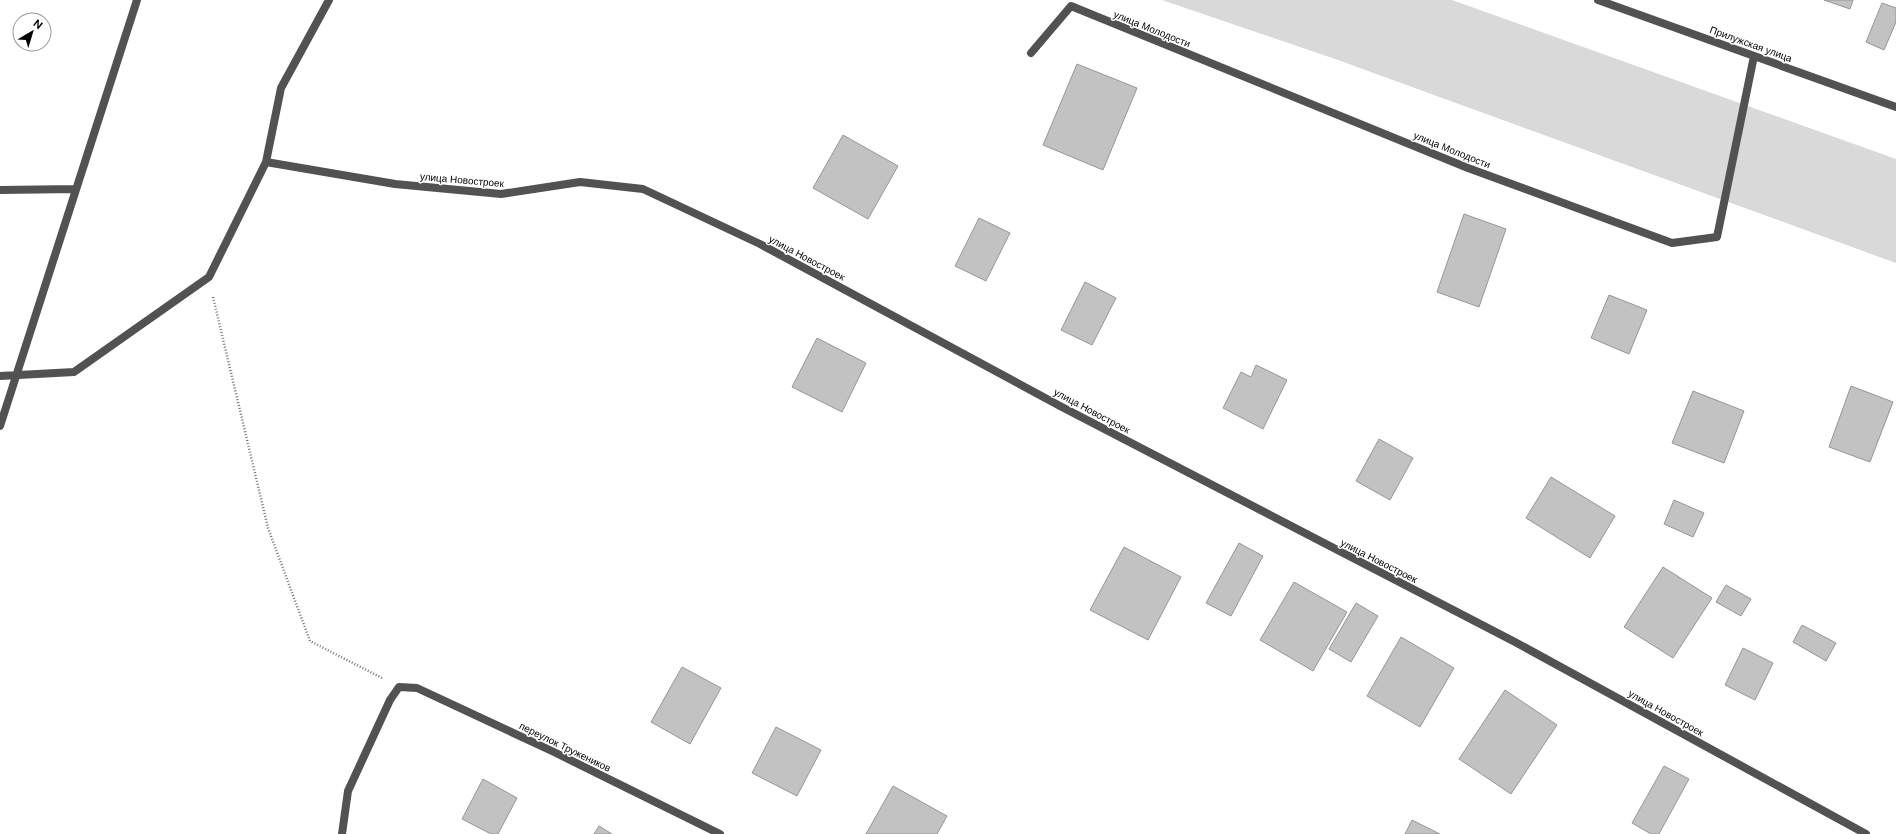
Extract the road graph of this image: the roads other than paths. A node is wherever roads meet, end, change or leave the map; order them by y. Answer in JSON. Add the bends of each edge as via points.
{"nodes":[{"id":1,"x":137,"y":0,"type":"edge"},
{"id":2,"x":329,"y":0,"type":"edge"},
{"id":3,"x":1598,"y":0,"type":"edge"},
{"id":4,"x":1031,"y":53,"type":"dead end"},
{"id":5,"x":1754,"y":56,"type":"junction"},
{"id":6,"x":1896,"y":107,"type":"edge"},
{"id":7,"x":266,"y":162,"type":"junction"},
{"id":8,"x":76,"y":188,"type":"junction"},
{"id":9,"x":0,"y":190,"type":"edge"},
{"id":10,"x":0,"y":376,"type":"edge"},
{"id":11,"x":16,"y":376,"type":"junction"},
{"id":12,"x":0,"y":426,"type":"edge"},
{"id":13,"x":342,"y":834,"type":"edge"},
{"id":14,"x":720,"y":834,"type":"edge"},
{"id":15,"x":1866,"y":834,"type":"edge"}],
"edges":[{"from":1,"to":8,"type":"street"},
{"from":2,"to":7,"type":"street","via":[[281,88]]},
{"from":3,"to":5,"type":"street","name":"Прилужская улица"},
{"from":4,"to":5,"type":"street","name":"улица Молодости","via":[[1071,6],[1468,168],[1672,243],[1717,237]]},
{"from":5,"to":6,"type":"street","name":"Прилужская улица"},
{"from":7,"to":11,"type":"street","via":[[209,277],[74,372]]},
{"from":7,"to":15,"type":"street","name":"улица Новостроек","via":[[395,184],[501,194],[580,182],[643,189],[760,244],[1067,410],[1515,642]]},
{"from":8,"to":9,"type":"street"},
{"from":8,"to":11,"type":"street"},
{"from":10,"to":11,"type":"street"},
{"from":11,"to":12,"type":"street"},
{"from":13,"to":14,"type":"street","name":"переулок Тружеников","via":[[348,791],[390,700],[399,687],[417,688]]}]}
